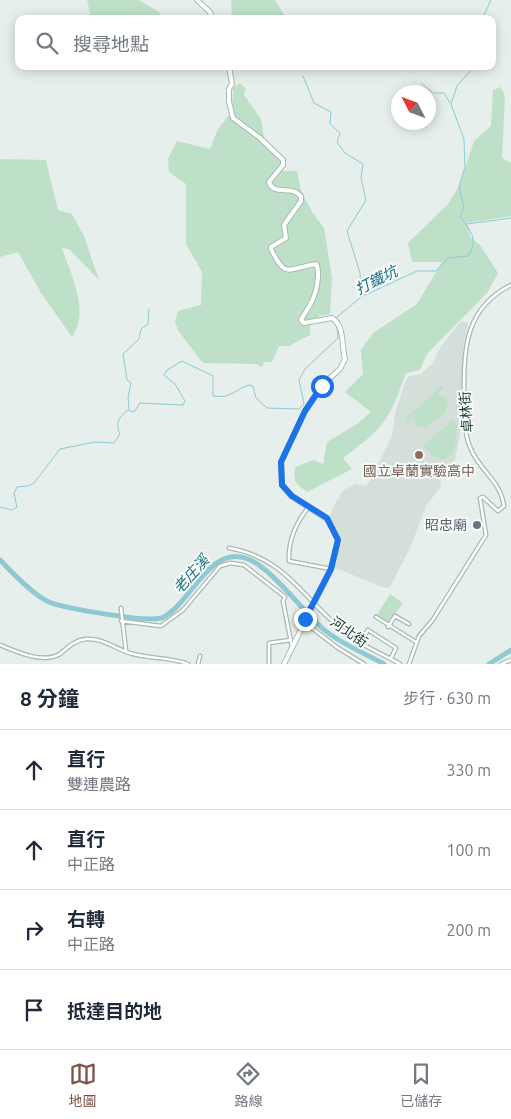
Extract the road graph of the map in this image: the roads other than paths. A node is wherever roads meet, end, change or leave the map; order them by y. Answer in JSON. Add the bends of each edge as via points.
{"nodes":[{"id":1,"x":197,"y":0,"type":"edge"},
{"id":2,"x":211,"y":15,"type":"edge"},
{"id":3,"x":230,"y":70,"type":"edge"},
{"id":4,"x":511,"y":285,"type":"edge"},
{"id":5,"x":309,"y":507,"type":"junction"},
{"id":6,"x":229,"y":548,"type":"dead end"},
{"id":7,"x":331,"y":569,"type":"junction"},
{"id":8,"x":314,"y":603,"type":"junction"},
{"id":9,"x":121,"y":608,"type":"dead end"},
{"id":10,"x":376,"y":617,"type":"dead end"},
{"id":11,"x":305,"y":620,"type":"junction"},
{"id":12,"x":121,"y":621,"type":"junction"},
{"id":13,"x":410,"y":624,"type":"dead end"},
{"id":14,"x":388,"y":627,"type":"junction"},
{"id":15,"x":290,"y":640,"type":"junction"},
{"id":16,"x":360,"y":642,"type":"junction"},
{"id":17,"x":416,"y":642,"type":"junction"},
{"id":18,"x":0,"y":646,"type":"edge"},
{"id":19,"x":292,"y":647,"type":"junction"},
{"id":20,"x":126,"y":651,"type":"junction"},
{"id":21,"x":200,"y":656,"type":"dead end"},
{"id":22,"x":391,"y":659,"type":"junction"},
{"id":23,"x":169,"y":660,"type":"junction"},
{"id":24,"x":358,"y":660,"type":"junction"},
{"id":25,"x":511,"y":660,"type":"edge"},
{"id":26,"x":168,"y":664,"type":"edge"},
{"id":27,"x":188,"y":664,"type":"edge"},
{"id":28,"x":198,"y":664,"type":"edge"},
{"id":29,"x":268,"y":664,"type":"edge"},
{"id":30,"x":284,"y":664,"type":"edge"},
{"id":31,"x":356,"y":664,"type":"edge"},
{"id":32,"x":364,"y":664,"type":"edge"},
{"id":33,"x":400,"y":664,"type":"edge"},
{"id":34,"x":408,"y":664,"type":"edge"},
{"id":35,"x":501,"y":664,"type":"edge"}],
"edges":[{"from":1,"to":2,"type":"street"},
{"from":3,"to":5,"type":"street","via":[[232,84],[229,102],[233,118],[283,160],[283,166],[269,182],[271,187],[292,190],[301,197],[284,225],[286,238],[271,249],[284,270],[316,264],[318,269],[311,304],[301,320],[304,323],[332,318],[341,328],[345,359],[305,411],[281,462],[282,485]]},
{"from":4,"to":17,"type":"street","name":"卓林街","via":[[488,302],[471,324],[463,366],[464,420],[469,446],[497,483],[504,506],[498,511],[483,497],[480,498],[486,535]]},
{"from":5,"to":7,"type":"street","via":[[327,518],[338,540]]},
{"from":5,"to":7,"type":"street","via":[[301,516],[288,547],[289,561]]},
{"from":6,"to":8,"type":"street","name":"河北街","via":[[246,551],[280,568]]},
{"from":7,"to":8,"type":"street"},
{"from":8,"to":11,"type":"street"},
{"from":8,"to":16,"type":"street","name":"河北街","via":[[330,620]]},
{"from":9,"to":12,"type":"street"},
{"from":10,"to":14,"type":"street"},
{"from":11,"to":19,"type":"street"},
{"from":11,"to":24,"type":"street"},
{"from":12,"to":15,"type":"street","via":[[161,626],[182,610],[220,566],[230,563],[244,565],[285,597],[283,602]]},
{"from":12,"to":20,"type":"street"},
{"from":13,"to":14,"type":"street","via":[[395,616]]},
{"from":14,"to":17,"type":"street"},
{"from":15,"to":19,"type":"street"},
{"from":15,"to":29,"type":"street","via":[[269,643]]},
{"from":16,"to":22,"type":"street","name":"河北街"},
{"from":16,"to":22,"type":"street","via":[[368,630],[396,648]]},
{"from":17,"to":34,"type":"street","name":"卓林街"},
{"from":18,"to":20,"type":"street","via":[[32,661],[58,656],[74,643],[88,639],[100,639]]},
{"from":19,"to":30,"type":"street"},
{"from":20,"to":23,"type":"street"},
{"from":21,"to":28,"type":"street"},
{"from":22,"to":33,"type":"street","name":"河北街"},
{"from":23,"to":26,"type":"street"},
{"from":23,"to":27,"type":"street"},
{"from":24,"to":31,"type":"street"},
{"from":24,"to":32,"type":"street"},
{"from":25,"to":35,"type":"street"}]}
